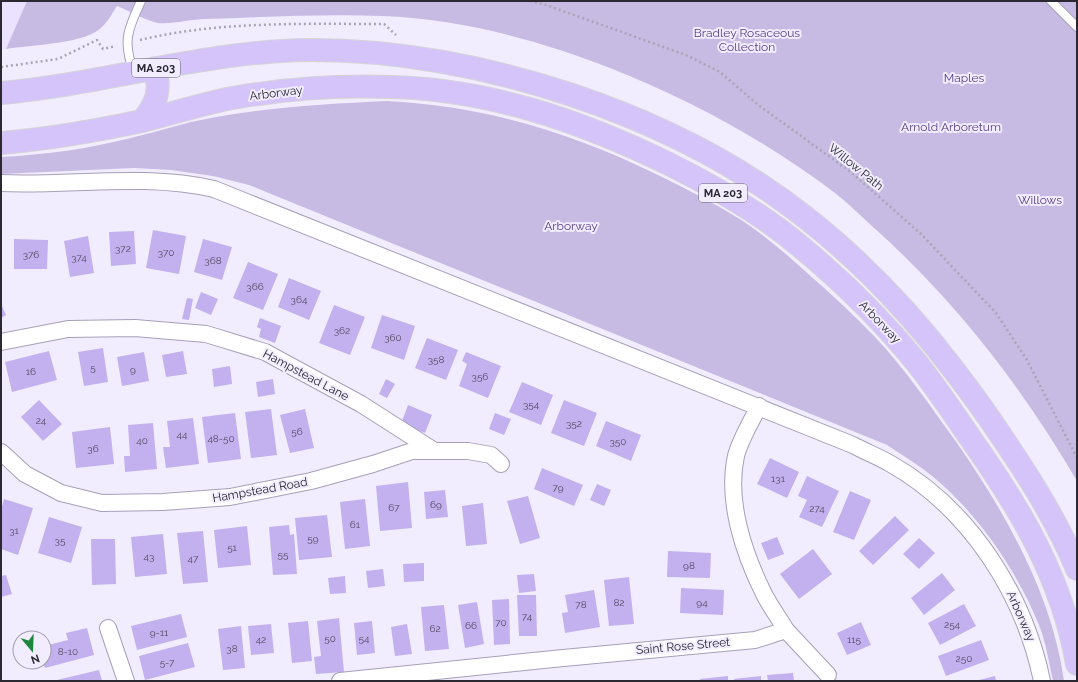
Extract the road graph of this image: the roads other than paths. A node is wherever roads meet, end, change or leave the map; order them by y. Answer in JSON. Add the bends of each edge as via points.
{"nodes":[{"id":1,"x":141,"y":1,"type":"edge"},
{"id":2,"x":1051,"y":1,"type":"edge"},
{"id":3,"x":1077,"y":27,"type":"edge"},
{"id":4,"x":155,"y":68,"type":"junction"},
{"id":5,"x":134,"y":73,"type":"junction"},
{"id":6,"x":1,"y":93,"type":"edge"},
{"id":7,"x":143,"y":120,"type":"junction"},
{"id":8,"x":1,"y":143,"type":"edge"},
{"id":9,"x":1,"y":183,"type":"edge"},
{"id":10,"x":1,"y":342,"type":"edge"},
{"id":11,"x":759,"y":406,"type":"junction"},
{"id":12,"x":433,"y":450,"type":"junction"},
{"id":13,"x":1,"y":452,"type":"edge"},
{"id":14,"x":501,"y":464,"type":"dead end"},
{"id":15,"x":1077,"y":569,"type":"edge"},
{"id":16,"x":108,"y":628,"type":"dead end"},
{"id":17,"x":786,"y":630,"type":"junction"},
{"id":18,"x":1077,"y":664,"type":"edge"},
{"id":19,"x":828,"y":675,"type":"dead end"},
{"id":20,"x":126,"y":681,"type":"edge"},
{"id":21,"x":340,"y":681,"type":"edge"},
{"id":22,"x":1042,"y":681,"type":"edge"}],
"edges":[{"from":1,"to":5,"type":"lane","via":[[126,43]]},
{"from":2,"to":3,"type":"lane"},
{"from":4,"to":5,"type":"highway","number":"MA 203"},
{"from":4,"to":7,"type":"highway","via":[[159,91]]},
{"from":4,"to":15,"type":"highway","number":"MA 203","via":[[230,55],[298,50],[371,53],[430,61],[527,81],[582,98],[648,125],[718,160],[762,186],[814,224],[867,272],[917,323],[957,373],[1022,466],[1056,524]]},
{"from":5,"to":6,"type":"highway","number":"MA 203","via":[[66,86]]},
{"from":7,"to":8,"type":"highway","name":"Arborway","number":"MA 203","via":[[63,136]]},
{"from":7,"to":18,"type":"highway","name":"Arborway","number":"MA 203","via":[[227,100],[293,90],[361,86],[428,90],[494,100],[562,119],[625,143],[716,189],[773,225],[834,276],[888,330],[926,376],[994,472],[1033,535],[1059,594]]},
{"from":9,"to":11,"type":"street","name":"Arborway","via":[[157,181],[187,183],[214,189]]},
{"from":10,"to":12,"type":"street","name":"Hampstead Lane","via":[[68,329],[135,328],[206,334],[265,352],[361,404]]},
{"from":11,"to":17,"type":"street","via":[[736,456],[732,489],[748,560],[764,595]]},
{"from":11,"to":22,"type":"street","name":"Arborway","via":[[853,445],[892,465],[959,518],[984,549],[1012,594],[1034,647]]},
{"from":12,"to":13,"type":"street","name":"Hampstead Road","via":[[412,451],[311,481],[230,497],[102,503],[61,493],[25,474]]},
{"from":12,"to":14,"type":"street","name":"Hampstead Road","via":[[468,451],[490,455]]},
{"from":16,"to":20,"type":"street"},
{"from":17,"to":19,"type":"street"},
{"from":17,"to":21,"type":"street","name":"Saint Rose Street","via":[[755,640]]}]}
